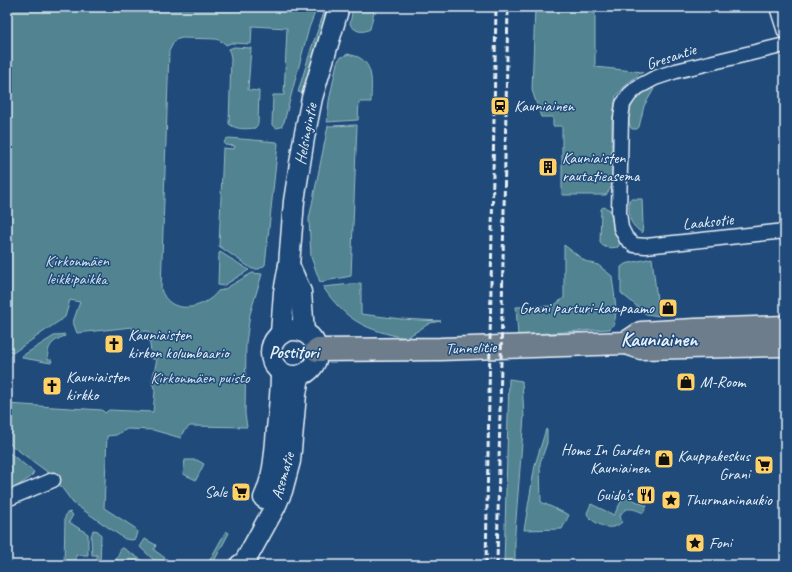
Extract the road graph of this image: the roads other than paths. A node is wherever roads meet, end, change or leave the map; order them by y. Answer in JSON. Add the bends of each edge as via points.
{"nodes":[{"id":1,"x":339,"y":7,"type":"edge"},
{"id":2,"x":777,"y":7,"type":"edge"},
{"id":3,"x":785,"y":32,"type":"edge"},
{"id":4,"x":785,"y":45,"type":"edge"},
{"id":5,"x":785,"y":231,"type":"edge"},
{"id":6,"x":634,"y":245,"type":"joint"},
{"id":7,"x":289,"y":264,"type":"junction"},
{"id":8,"x":785,"y":327,"type":"edge"},
{"id":9,"x":304,"y":332,"type":"junction"},
{"id":10,"x":282,"y":334,"type":"junction"},
{"id":11,"x":626,"y":343,"type":"junction"},
{"id":12,"x":785,"y":345,"type":"edge"},
{"id":13,"x":317,"y":350,"type":"junction"},
{"id":14,"x":290,"y":375,"type":"junction"},
{"id":15,"x":53,"y":480,"type":"dead end"},
{"id":16,"x":7,"y":499,"type":"edge"},
{"id":17,"x":233,"y":565,"type":"edge"},
{"id":18,"x":240,"y":565,"type":"edge"}],
"edges":[{"from":1,"to":7,"type":"main road","name":"Helsingintie","via":[[312,98],[304,138],[295,193]]},
{"from":2,"to":3,"type":"street"},
{"from":4,"to":6,"type":"street","name":"Gresantie","via":[[676,71],[655,78],[630,94],[623,104],[620,118],[619,197],[621,228],[626,238]]},
{"from":5,"to":6,"type":"street","name":"Laaksotie","via":[[646,246]]},
{"from":7,"to":9,"type":"main road","name":"Helsingintie","via":[[301,292]]},
{"from":7,"to":10,"type":"main road","name":"Helsingintie","via":[[284,292]]},
{"from":8,"to":11,"type":"main road","name":"Tunnelitie","via":[[641,333]]},
{"from":9,"to":10,"type":"main road","via":[[293,330]]},
{"from":9,"to":13,"type":"main road","via":[[314,341]]},
{"from":10,"to":14,"type":"main road","via":[[273,343],[270,351],[271,361],[276,368]]},
{"from":11,"to":12,"type":"main road","name":"Tunnelitie","via":[[641,348]]},
{"from":11,"to":13,"type":"main road","name":"Tunnelitie"},
{"from":13,"to":14,"type":"main road","via":[[315,365],[305,374]]},
{"from":14,"to":17,"type":"main road","name":"Asematie","via":[[281,391],[269,486],[233,557]]},
{"from":14,"to":18,"type":"main road","name":"Asematie","via":[[296,394],[290,461],[275,507],[244,563]]},
{"from":15,"to":16,"type":"street"}]}
